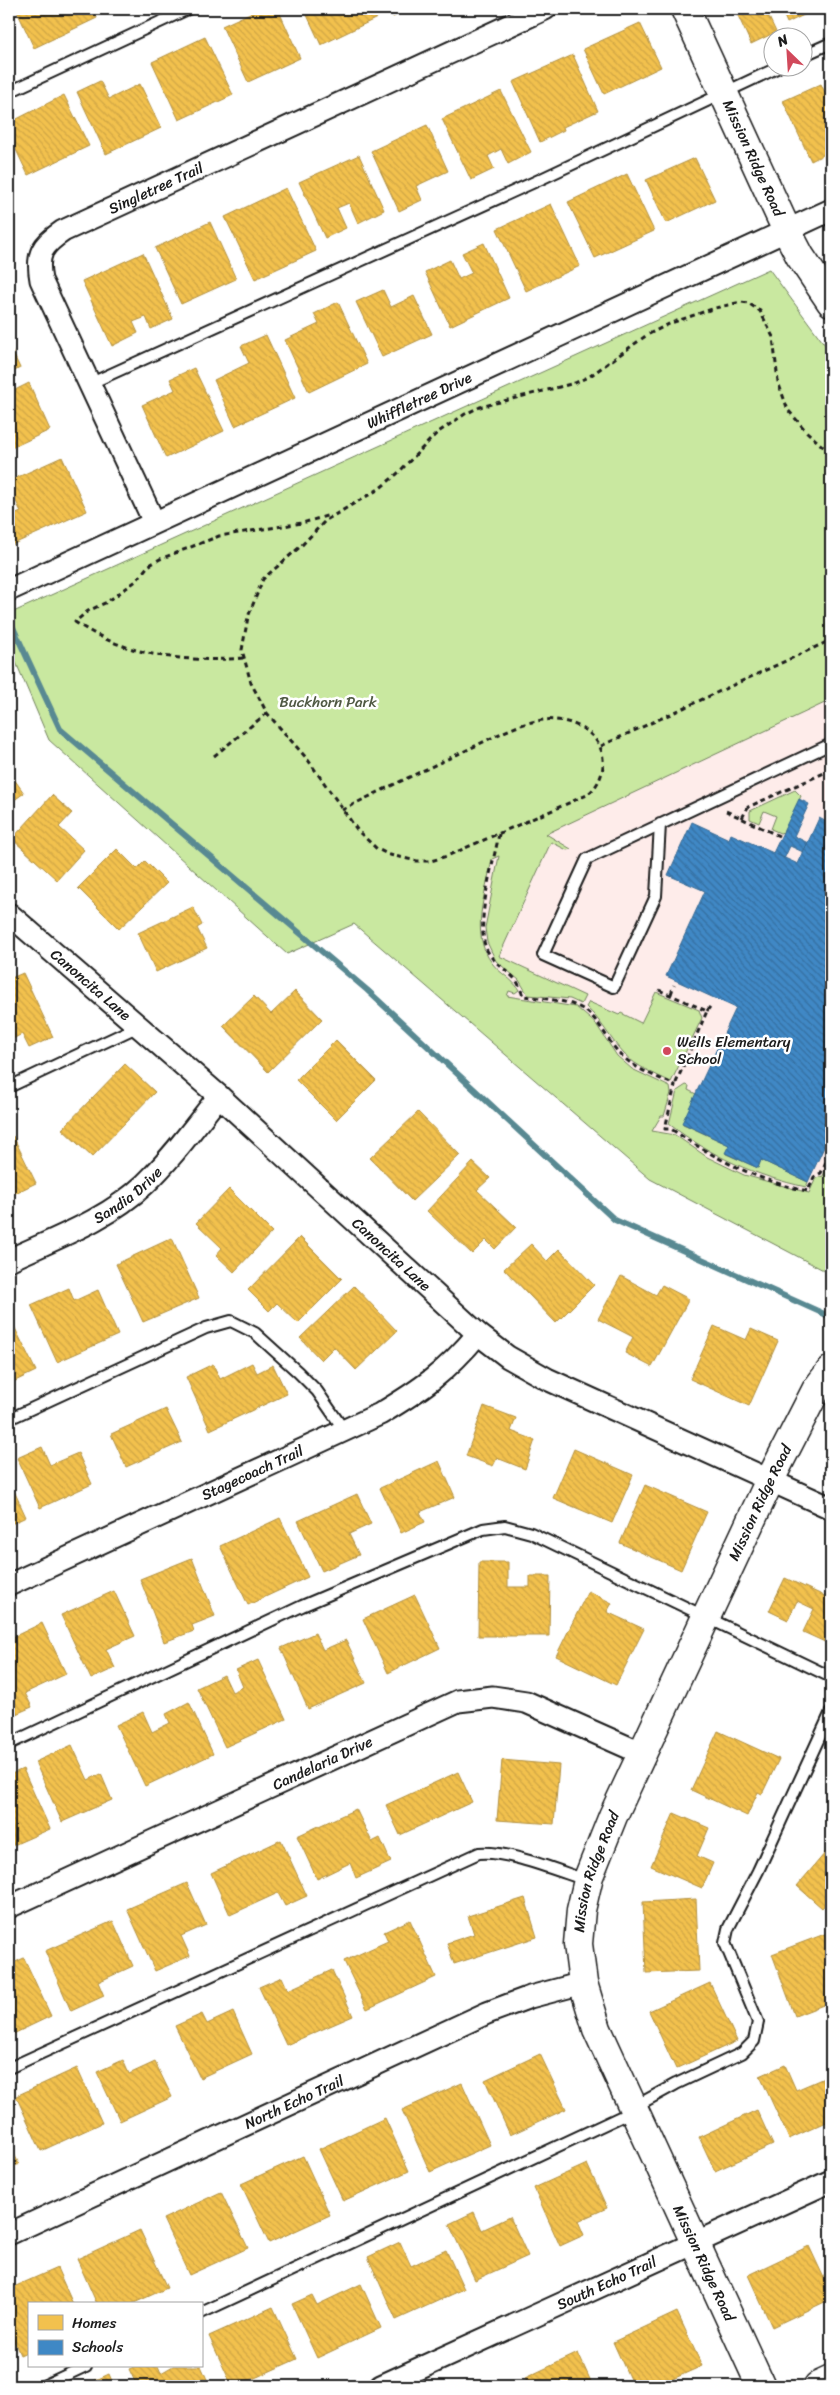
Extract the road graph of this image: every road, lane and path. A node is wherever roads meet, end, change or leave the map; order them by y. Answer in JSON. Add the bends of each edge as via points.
{"nodes":[{"id":1,"x":188,"y":9,"type":"edge"},
{"id":2,"x":545,"y":9,"type":"edge"},
{"id":3,"x":685,"y":9,"type":"edge"},
{"id":4,"x":831,"y":43,"type":"edge"},
{"id":5,"x":812,"y":52,"type":"edge"},
{"id":6,"x":762,"y":75,"type":"edge"},
{"id":7,"x":9,"y":92,"type":"edge"},
{"id":8,"x":723,"y":92,"type":"junction"},
{"id":9,"x":831,"y":210,"type":"edge"},
{"id":10,"x":787,"y":231,"type":"junction"},
{"id":11,"x":831,"y":302,"type":"edge"},
{"id":12,"x":89,"y":384,"type":"junction"},
{"id":13,"x":831,"y":454,"type":"edge"},
{"id":14,"x":335,"y":514,"type":"junction"},
{"id":15,"x":154,"y":522,"type":"junction"},
{"id":16,"x":9,"y":590,"type":"edge"},
{"id":17,"x":831,"y":640,"type":"edge"},
{"id":18,"x":243,"y":658,"type":"junction"},
{"id":19,"x":267,"y":713,"type":"junction"},
{"id":20,"x":831,"y":744,"type":"edge"},
{"id":21,"x":601,"y":746,"type":"junction"},
{"id":22,"x":214,"y":756,"type":"dead end"},
{"id":23,"x":831,"y":770,"type":"edge"},
{"id":24,"x":342,"y":810,"type":"junction"},
{"id":25,"x":724,"y":810,"type":"dead end"},
{"id":26,"x":742,"y":818,"type":"junction"},
{"id":27,"x":660,"y":824,"type":"junction"},
{"id":28,"x":499,"y":834,"type":"junction"},
{"id":29,"x":779,"y":836,"type":"dead end"},
{"id":30,"x":10,"y":918,"type":"edge"},
{"id":31,"x":674,"y":985,"type":"dead end"},
{"id":32,"x":659,"y":990,"type":"dead end"},
{"id":33,"x":671,"y":994,"type":"junction"},
{"id":34,"x":712,"y":1004,"type":"dead end"},
{"id":35,"x":707,"y":1012,"type":"junction"},
{"id":36,"x":139,"y":1026,"type":"junction"},
{"id":37,"x":675,"y":1086,"type":"junction"},
{"id":38,"x":9,"y":1087,"type":"edge"},
{"id":39,"x":219,"y":1096,"type":"junction"},
{"id":40,"x":831,"y":1150,"type":"edge"},
{"id":41,"x":9,"y":1260,"type":"edge"},
{"id":42,"x":478,"y":1334,"type":"junction"},
{"id":43,"x":831,"y":1370,"type":"edge"},
{"id":44,"x":9,"y":1419,"type":"edge"},
{"id":45,"x":344,"y":1430,"type":"junction"},
{"id":46,"x":770,"y":1480,"type":"junction"},
{"id":47,"x":831,"y":1508,"type":"edge"},
{"id":48,"x":9,"y":1584,"type":"edge"},
{"id":49,"x":706,"y":1618,"type":"junction"},
{"id":50,"x":831,"y":1677,"type":"edge"},
{"id":51,"x":831,"y":1712,"type":"edge"},
{"id":52,"x":9,"y":1744,"type":"edge"},
{"id":53,"x":643,"y":1754,"type":"junction"},
{"id":54,"x":588,"y":1881,"type":"junction"},
{"id":55,"x":9,"y":1907,"type":"edge"},
{"id":56,"x":582,"y":1983,"type":"junction"},
{"id":57,"x":9,"y":2068,"type":"edge"},
{"id":58,"x":634,"y":2109,"type":"junction"},
{"id":59,"x":831,"y":2181,"type":"edge"},
{"id":60,"x":9,"y":2234,"type":"edge"},
{"id":61,"x":695,"y":2243,"type":"junction"},
{"id":62,"x":202,"y":2313,"type":"edge"},
{"id":63,"x":82,"y":2368,"type":"edge"},
{"id":64,"x":831,"y":2380,"type":"edge"},
{"id":65,"x":43,"y":2386,"type":"edge"},
{"id":66,"x":382,"y":2386,"type":"edge"},
{"id":67,"x":761,"y":2386,"type":"edge"},
{"id":68,"x":818,"y":2386,"type":"edge"}],
"edges":[{"from":1,"to":7,"type":"lane"},
{"from":2,"to":12,"type":"street","name":"Singletree Trail","via":[[63,231],[50,240],[40,253],[38,267],[41,280]]},
{"from":3,"to":8,"type":"street","name":"Mission Ridge Road"},
{"from":4,"to":5,"type":"lane"},
{"from":6,"to":8,"type":"lane"},
{"from":8,"to":10,"type":"street","name":"Mission Ridge Road"},
{"from":8,"to":12,"type":"lane","via":[[541,179]]},
{"from":9,"to":10,"type":"street","name":"Whiffletree Drive"},
{"from":10,"to":11,"type":"street","name":"Mission Ridge Road"},
{"from":10,"to":15,"type":"street","name":"Whiffletree Drive"},
{"from":12,"to":15,"type":"street","name":"Singletree Trail"},
{"from":13,"to":14,"type":"path","via":[[788,410],[780,392],[776,348],[770,327],[758,308],[741,302],[671,323],[647,335],[575,383],[480,407],[465,414],[436,433],[379,489]]},
{"from":14,"to":18,"type":"path","via":[[263,579],[248,617],[242,641]]},
{"from":14,"to":18,"type":"path","via":[[302,523],[219,536],[160,559],[148,566],[136,581],[75,622],[138,652],[198,661]]},
{"from":15,"to":16,"type":"street","name":"Whiffletree Drive"},
{"from":17,"to":21,"type":"path"},
{"from":18,"to":19,"type":"path","via":[[251,683]]},
{"from":19,"to":22,"type":"path"},
{"from":19,"to":24,"type":"path","via":[[308,760]]},
{"from":20,"to":27,"type":"lane"},
{"from":21,"to":24,"type":"path","via":[[596,738],[575,725],[553,719],[542,720],[512,729]]},
{"from":21,"to":28,"type":"path","via":[[602,774],[587,795]]},
{"from":23,"to":26,"type":"path","via":[[748,806]]},
{"from":24,"to":28,"type":"path","via":[[377,849],[404,859],[430,861]]},
{"from":25,"to":26,"type":"path"},
{"from":26,"to":29,"type":"path"},
{"from":27,"to":27,"type":"lane","via":[[587,859],[543,955],[614,987],[656,896]]},
{"from":28,"to":37,"type":"path","via":[[483,916],[486,949],[494,961],[516,980],[523,996],[565,1002],[581,1008],[592,1016],[621,1055],[638,1069]]},
{"from":30,"to":36,"type":"street","name":"Canoncita Lane"},
{"from":31,"to":33,"type":"path"},
{"from":32,"to":33,"type":"path"},
{"from":33,"to":35,"type":"path"},
{"from":34,"to":35,"type":"path"},
{"from":35,"to":37,"type":"path"},
{"from":36,"to":38,"type":"lane"},
{"from":36,"to":39,"type":"street","name":"Canoncita Lane"},
{"from":37,"to":40,"type":"path","via":[[665,1128],[746,1173],[808,1191],[814,1178],[821,1173]]},
{"from":39,"to":41,"type":"street","name":"Sandia Drive","via":[[169,1158],[133,1194],[92,1222]]},
{"from":39,"to":42,"type":"street","name":"Canoncita Lane"},
{"from":42,"to":45,"type":"street","name":"Stagecoach Trail","via":[[453,1363],[419,1391]]},
{"from":42,"to":46,"type":"street","name":"Canoncita Lane","via":[[508,1357],[547,1379]]},
{"from":43,"to":46,"type":"street","name":"Mission Ridge Road","via":[[816,1390]]},
{"from":44,"to":45,"type":"lane","via":[[206,1328],[231,1321],[256,1333],[318,1391]]},
{"from":45,"to":48,"type":"street","name":"Stagecoach Trail"},
{"from":46,"to":47,"type":"street","name":"Canoncita Lane"},
{"from":46,"to":49,"type":"street","name":"Mission Ridge Road"},
{"from":49,"to":50,"type":"lane"},
{"from":49,"to":52,"type":"lane","via":[[531,1533],[506,1526],[483,1529],[302,1606]]},
{"from":49,"to":53,"type":"street","name":"Mission Ridge Road"},
{"from":51,"to":58,"type":"lane","via":[[726,1936],[725,1943],[758,2022],[754,2041],[742,2053],[676,2084]]},
{"from":53,"to":54,"type":"street","name":"Mission Ridge Road","via":[[613,1816]]},
{"from":53,"to":55,"type":"street","name":"Candelaria Drive","via":[[526,1702],[493,1697],[458,1701]]},
{"from":54,"to":56,"type":"street","name":"Mission Ridge Road","via":[[578,1944]]},
{"from":54,"to":57,"type":"lane","via":[[506,1856],[479,1853]]},
{"from":56,"to":58,"type":"street","name":"Mission Ridge Road","via":[[597,2029]]},
{"from":56,"to":60,"type":"street","name":"North Echo Trail","via":[[487,2013]]},
{"from":58,"to":61,"type":"street","name":"Mission Ridge Road"},
{"from":58,"to":62,"type":"lane"},
{"from":59,"to":61,"type":"street","name":"South Echo Trail"},
{"from":61,"to":66,"type":"street","name":"South Echo Trail"},
{"from":61,"to":67,"type":"street","name":"Mission Ridge Road"},
{"from":63,"to":65,"type":"lane"},
{"from":64,"to":68,"type":"street"}]}
